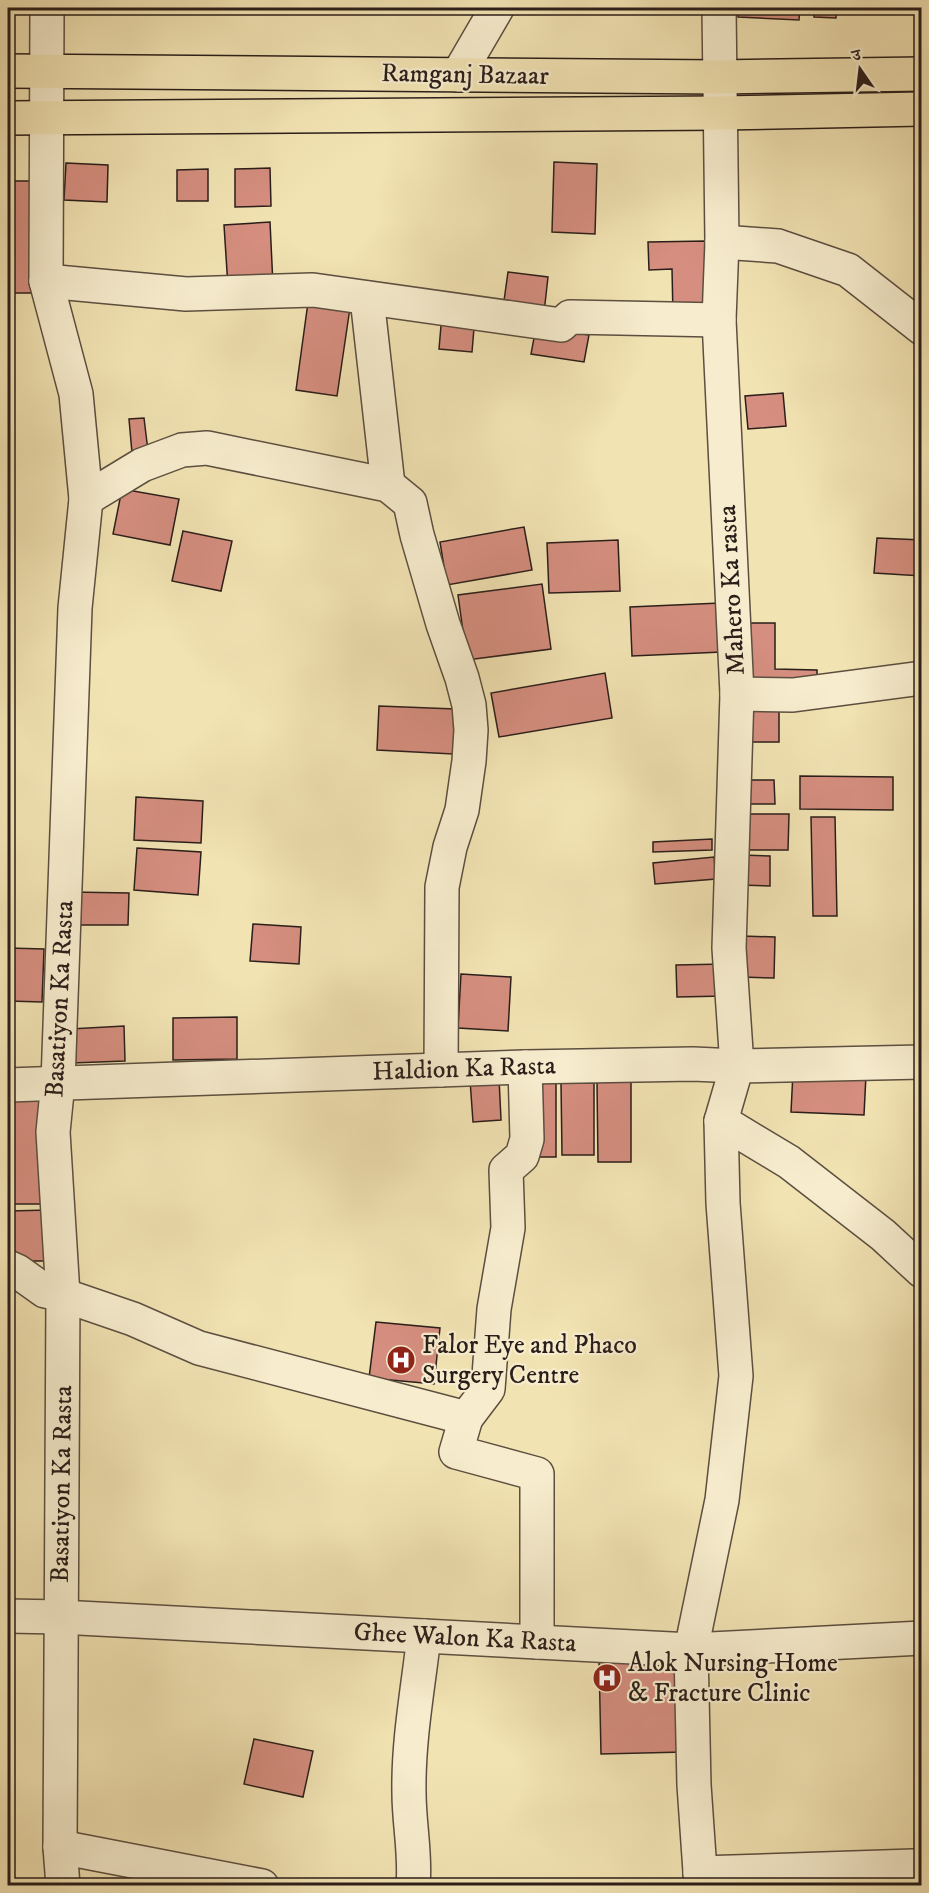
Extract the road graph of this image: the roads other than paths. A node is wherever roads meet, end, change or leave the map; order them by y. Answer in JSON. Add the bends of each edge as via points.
{"nodes":[{"id":1,"x":47,"y":8,"type":"edge"},
{"id":2,"x":497,"y":8,"type":"edge"},
{"id":3,"x":719,"y":8,"type":"edge"},
{"id":4,"x":47,"y":71,"type":"junction"},
{"id":5,"x":8,"y":72,"type":"edge"},
{"id":6,"x":921,"y":74,"type":"edge"},
{"id":7,"x":458,"y":75,"type":"junction"},
{"id":8,"x":719,"y":77,"type":"junction"},
{"id":9,"x":921,"y":110,"type":"edge"},
{"id":10,"x":721,"y":113,"type":"junction"},
{"id":11,"x":46,"y":117,"type":"junction"},
{"id":12,"x":8,"y":118,"type":"edge"},
{"id":13,"x":722,"y":242,"type":"junction"},
{"id":14,"x":46,"y":281,"type":"junction"},
{"id":15,"x":367,"y":298,"type":"junction"},
{"id":16,"x":719,"y":320,"type":"junction"},
{"id":17,"x":921,"y":328,"type":"edge"},
{"id":18,"x":388,"y":485,"type":"junction"},
{"id":19,"x":86,"y":499,"type":"junction"},
{"id":20,"x":921,"y":678,"type":"edge"},
{"id":21,"x":737,"y":694,"type":"junction"},
{"id":22,"x":921,"y":1062,"type":"edge"},
{"id":23,"x":737,"y":1066,"type":"junction"},
{"id":24,"x":525,"y":1067,"type":"junction"},
{"id":25,"x":441,"y":1070,"type":"junction"},
{"id":26,"x":58,"y":1082,"type":"junction"},
{"id":27,"x":8,"y":1085,"type":"edge"},
{"id":28,"x":721,"y":1121,"type":"junction"},
{"id":29,"x":8,"y":1267,"type":"edge"},
{"id":30,"x":921,"y":1272,"type":"edge"},
{"id":31,"x":63,"y":1295,"type":"junction"},
{"id":32,"x":466,"y":1418,"type":"junction"},
{"id":33,"x":8,"y":1616,"type":"edge"},
{"id":34,"x":60,"y":1617,"type":"junction"},
{"id":35,"x":424,"y":1636,"type":"junction"},
{"id":36,"x":921,"y":1638,"type":"edge"},
{"id":37,"x":537,"y":1642,"type":"junction"},
{"id":38,"x":691,"y":1650,"type":"junction"},
{"id":39,"x":60,"y":1847,"type":"junction"},
{"id":40,"x":701,"y":1879,"type":"edge"},
{"id":41,"x":63,"y":1886,"type":"edge"},
{"id":42,"x":262,"y":1886,"type":"edge"},
{"id":43,"x":413,"y":1886,"type":"edge"},
{"id":44,"x":912,"y":1886,"type":"edge"}],
"edges":[{"from":1,"to":4,"type":"street","name":"Basatiyon Ka Rasta"},
{"from":2,"to":7,"type":"street"},
{"from":3,"to":8,"type":"street","name":"Mahero Ka rasta"},
{"from":4,"to":5,"type":"main road","name":"Ramganj Bazaar"},
{"from":4,"to":7,"type":"main road","name":"Ramganj Bazaar"},
{"from":4,"to":11,"type":"street","name":"Basatiyon Ka Rasta"},
{"from":6,"to":8,"type":"main road","name":"Ramganj Bazaar"},
{"from":7,"to":8,"type":"main road","name":"Ramganj Bazaar"},
{"from":8,"to":10,"type":"street","name":"Mahero Ka rasta"},
{"from":9,"to":10,"type":"main road","name":"Ramganj Bazaar"},
{"from":10,"to":11,"type":"main road","name":"Ramganj Bazaar"},
{"from":10,"to":13,"type":"street","name":"Mahero Ka rasta"},
{"from":11,"to":12,"type":"main road","name":"Ramganj Bazaar"},
{"from":11,"to":14,"type":"street","name":"Basatiyon Ka Rasta"},
{"from":13,"to":16,"type":"street","name":"Mahero Ka rasta"},
{"from":13,"to":17,"type":"street","via":[[778,246],[848,270]]},
{"from":14,"to":15,"type":"street","via":[[186,294],[313,290]]},
{"from":14,"to":19,"type":"street","name":"Basatiyon Ka Rasta","via":[[76,394]]},
{"from":15,"to":16,"type":"street","via":[[561,326],[570,317]]},
{"from":15,"to":18,"type":"street"},
{"from":16,"to":21,"type":"street","name":"Mahero Ka rasta"},
{"from":18,"to":19,"type":"street","via":[[207,448],[182,450],[142,465]]},
{"from":18,"to":25,"type":"street","via":[[410,503],[462,678],[471,730],[462,810],[442,887]]},
{"from":19,"to":26,"type":"street","name":"Basatiyon Ka Rasta","via":[[75,608]]},
{"from":20,"to":21,"type":"street","via":[[793,695]]},
{"from":21,"to":23,"type":"street","name":"Mahero Ka rasta","via":[[729,948]]},
{"from":22,"to":23,"type":"street","name":"Haldion Ka Rasta"},
{"from":23,"to":24,"type":"street","name":"Haldion Ka Rasta"},
{"from":23,"to":28,"type":"street"},
{"from":24,"to":25,"type":"street","name":"Haldion Ka Rasta"},
{"from":24,"to":32,"type":"street","via":[[527,1139],[522,1156],[506,1170],[508,1228],[494,1309],[488,1389]]},
{"from":25,"to":26,"type":"street","name":"Haldion Ka Rasta"},
{"from":26,"to":27,"type":"street","name":"Haldion Ka Rasta"},
{"from":26,"to":31,"type":"street","name":"Basatiyon Ka Rasta","via":[[53,1132]]},
{"from":28,"to":30,"type":"street","via":[[789,1162],[883,1235]]},
{"from":28,"to":38,"type":"street","via":[[736,1376],[722,1500]]},
{"from":29,"to":31,"type":"street","via":[[45,1291]]},
{"from":31,"to":32,"type":"street","via":[[133,1319],[198,1348]]},
{"from":31,"to":34,"type":"street","name":"Basatiyon Ka Rasta"},
{"from":32,"to":37,"type":"street","via":[[456,1452],[537,1474]]},
{"from":33,"to":34,"type":"street","name":"Ghee Walon Ka Rasta"},
{"from":34,"to":35,"type":"street","name":"Ghee Walon Ka Rasta"},
{"from":34,"to":39,"type":"street","name":"Basatiyon Ka Rasta"},
{"from":35,"to":37,"type":"street","name":"Ghee Walon Ka Rasta"},
{"from":35,"to":43,"type":"street","via":[[409,1764]]},
{"from":36,"to":38,"type":"street","name":"Ghee Walon Ka Rasta"},
{"from":37,"to":38,"type":"street","name":"Ghee Walon Ka Rasta"},
{"from":38,"to":40,"type":"street"},
{"from":39,"to":41,"type":"street","name":"Basatiyon Ka Rasta"},
{"from":39,"to":42,"type":"street"},
{"from":40,"to":44,"type":"street","via":[[913,1866]]}]}
